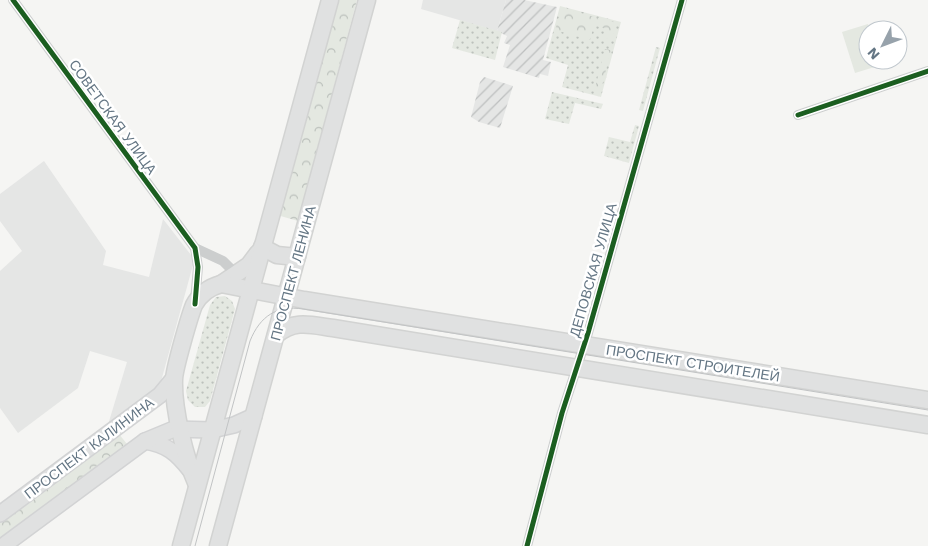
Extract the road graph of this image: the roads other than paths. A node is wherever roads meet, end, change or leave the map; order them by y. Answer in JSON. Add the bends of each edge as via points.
{"nodes":[{"id":1,"x":13,"y":0,"type":"edge"},
{"id":2,"x":330,"y":0,"type":"edge"},
{"id":3,"x":367,"y":0,"type":"edge"},
{"id":4,"x":682,"y":0,"type":"edge"},
{"id":5,"x":928,"y":72,"type":"edge"},
{"id":6,"x":798,"y":115,"type":"dead end"},
{"id":7,"x":262,"y":247,"type":"junction"},
{"id":8,"x":195,"y":248,"type":"junction"},
{"id":9,"x":297,"y":257,"type":"junction"},
{"id":10,"x":237,"y":275,"type":"junction"},
{"id":11,"x":221,"y":284,"type":"junction"},
{"id":12,"x":250,"y":290,"type":"junction"},
{"id":13,"x":286,"y":296,"type":"junction"},
{"id":14,"x":195,"y":304,"type":"junction"},
{"id":15,"x":276,"y":335,"type":"junction"},
{"id":16,"x":584,"y":345,"type":"junction"},
{"id":17,"x":576,"y":369,"type":"junction"},
{"id":18,"x":174,"y":378,"type":"junction"},
{"id":19,"x":870,"y":392,"type":"junction"},
{"id":20,"x":928,"y":400,"type":"edge"},
{"id":21,"x":866,"y":415,"type":"junction"},
{"id":22,"x":254,"y":416,"type":"junction"},
{"id":23,"x":130,"y":418,"type":"junction"},
{"id":24,"x":928,"y":425,"type":"edge"},
{"id":25,"x":181,"y":428,"type":"junction"},
{"id":26,"x":212,"y":430,"type":"junction"},
{"id":27,"x":145,"y":441,"type":"junction"},
{"id":28,"x":195,"y":479,"type":"junction"},
{"id":29,"x":0,"y":514,"type":"edge"},
{"id":30,"x":3,"y":546,"type":"edge"},
{"id":31,"x":181,"y":546,"type":"edge"},
{"id":32,"x":218,"y":546,"type":"edge"},
{"id":33,"x":527,"y":546,"type":"edge"}],
"edges":[{"from":1,"to":8,"type":"street","name":"СОВЕТСКАЯ УЛИЦА"},
{"from":2,"to":7,"type":"main road"},
{"from":3,"to":9,"type":"main road","name":"ПРОСПЕКТ ЛЕНИНА"},
{"from":4,"to":16,"type":"street","name":"ДЕПОВСКАЯ УЛИЦА"},
{"from":5,"to":6,"type":"street"},
{"from":7,"to":9,"type":"main road","via":[[277,255]]},
{"from":7,"to":10,"type":"main road"},
{"from":7,"to":12,"type":"main road"},
{"from":8,"to":10,"type":"street","via":[[223,261]]},
{"from":8,"to":14,"type":"street","via":[[198,267]]},
{"from":9,"to":13,"type":"main road","name":"ПРОСПЕКТ ЛЕНИНА"},
{"from":10,"to":11,"type":"main road"},
{"from":10,"to":12,"type":"street"},
{"from":11,"to":12,"type":"main road","name":"ПРОСПЕКТ СТРОИТЕЛЕЙ"},
{"from":11,"to":14,"type":"main road","via":[[211,287]]},
{"from":12,"to":13,"type":"main road","name":"ПРОСПЕКТ СТРОИТЕЛЕЙ"},
{"from":12,"to":26,"type":"main road"},
{"from":13,"to":15,"type":"main road","name":"ПРОСПЕКТ ЛЕНИНА"},
{"from":13,"to":16,"type":"main road","name":"ПРОСПЕКТ СТРОИТЕЛЕЙ"},
{"from":14,"to":18,"type":"main road"},
{"from":15,"to":17,"type":"main road","name":"ПРОСПЕКТ СТРОИТЕЛЕЙ","via":[[283,328],[300,324]]},
{"from":15,"to":22,"type":"main road","name":"ПРОСПЕКТ ЛЕНИНА"},
{"from":16,"to":17,"type":"street","name":"ДЕПОВСКАЯ УЛИЦА"},
{"from":16,"to":19,"type":"main road","name":"ПРОСПЕКТ СТРОИТЕЛЕЙ"},
{"from":17,"to":21,"type":"main road","name":"ПРОСПЕКТ СТРОИТЕЛЕЙ"},
{"from":17,"to":33,"type":"street","name":"ДЕПОВСКАЯ УЛИЦА"},
{"from":18,"to":23,"type":"main road","name":"ПРОСПЕКТ КАЛИНИНА","via":[[160,395]]},
{"from":18,"to":25,"type":"main road"},
{"from":19,"to":20,"type":"main road","name":"ПРОСПЕКТ СТРОИТЕЛЕЙ"},
{"from":19,"to":21,"type":"main road"},
{"from":21,"to":24,"type":"main road","name":"ПРОСПЕКТ СТРОИТЕЛЕЙ"},
{"from":22,"to":26,"type":"main road","name":"ПРОСПЕКТ КАЛИНИНА"},
{"from":22,"to":32,"type":"main road","name":"ПРОСПЕКТ ЛЕНИНА"},
{"from":23,"to":27,"type":"main road"},
{"from":23,"to":29,"type":"main road","name":"ПРОСПЕКТ КАЛИНИНА"},
{"from":25,"to":26,"type":"main road","name":"ПРОСПЕКТ КАЛИНИНА"},
{"from":25,"to":27,"type":"main road","name":"ПРОСПЕКТ КАЛИНИНА"},
{"from":25,"to":28,"type":"main road"},
{"from":26,"to":28,"type":"main road"},
{"from":27,"to":28,"type":"main road","via":[[162,444],[175,452]]},
{"from":27,"to":30,"type":"main road","name":"ПРОСПЕКТ КАЛИНИНА"},
{"from":28,"to":31,"type":"main road"}]}
